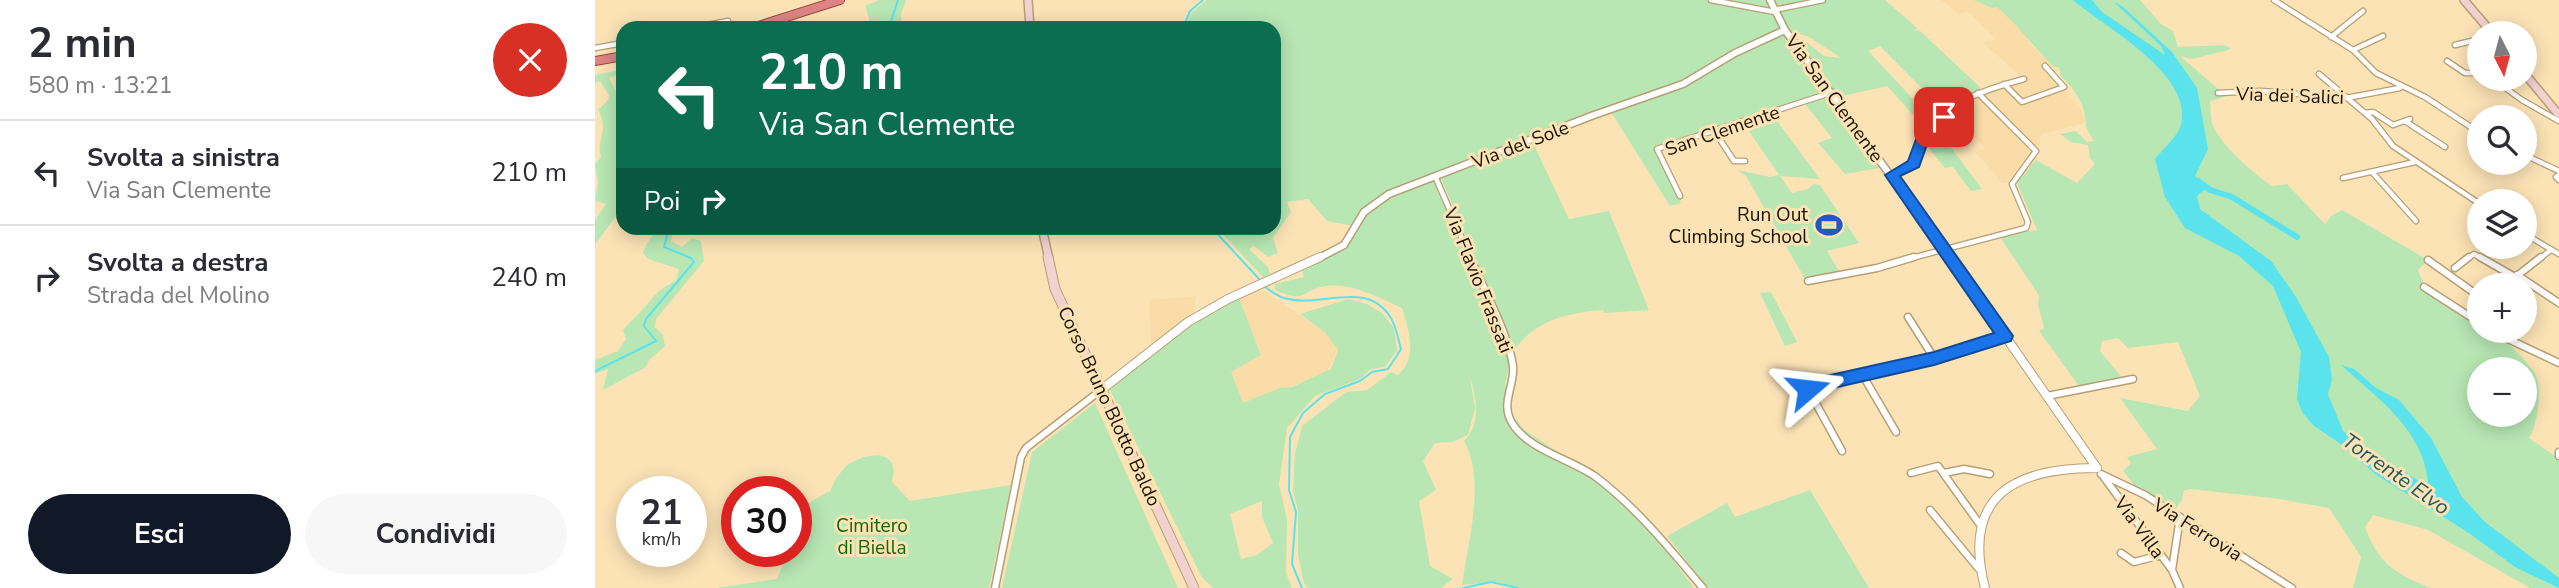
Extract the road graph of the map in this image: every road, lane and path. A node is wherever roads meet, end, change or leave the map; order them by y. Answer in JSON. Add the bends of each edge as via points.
{"nodes":[{"id":1,"x":840,"y":0,"type":"edge"},
{"id":2,"x":851,"y":0,"type":"edge"},
{"id":3,"x":1028,"y":0,"type":"edge"},
{"id":4,"x":1711,"y":0,"type":"edge"},
{"id":5,"x":1770,"y":0,"type":"edge"},
{"id":6,"x":1823,"y":0,"type":"edge"},
{"id":7,"x":2274,"y":0,"type":"edge"},
{"id":8,"x":2464,"y":0,"type":"edge"},
{"id":9,"x":1811,"y":3,"type":"junction"},
{"id":10,"x":1774,"y":11,"type":"junction"},
{"id":11,"x":1816,"y":11,"type":"dead end"},
{"id":12,"x":2363,"y":11,"type":"dead end"},
{"id":13,"x":774,"y":21,"type":"edge"},
{"id":14,"x":787,"y":21,"type":"edge"},
{"id":15,"x":1030,"y":21,"type":"edge"},
{"id":16,"x":2482,"y":21,"type":"edge"},
{"id":17,"x":1785,"y":30,"type":"junction"},
{"id":18,"x":2383,"y":36,"type":"dead end"},
{"id":19,"x":2331,"y":37,"type":"junction"},
{"id":20,"x":2467,"y":42,"type":"edge"},
{"id":21,"x":616,"y":44,"type":"edge"},
{"id":22,"x":2455,"y":45,"type":"dead end"},
{"id":23,"x":595,"y":48,"type":"edge"},
{"id":24,"x":2353,"y":50,"type":"junction"},
{"id":25,"x":616,"y":59,"type":"edge"},
{"id":26,"x":2447,"y":61,"type":"dead end"},
{"id":27,"x":595,"y":63,"type":"edge"},
{"id":28,"x":2045,"y":66,"type":"dead end"},
{"id":29,"x":2319,"y":74,"type":"dead end"},
{"id":30,"x":2467,"y":74,"type":"edge"},
{"id":31,"x":2024,"y":79,"type":"dead end"},
{"id":32,"x":2004,"y":84,"type":"junction"},
{"id":33,"x":2403,"y":87,"type":"junction"},
{"id":34,"x":2537,"y":88,"type":"edge"},
{"id":35,"x":2510,"y":91,"type":"edge"},
{"id":36,"x":1833,"y":92,"type":"junction"},
{"id":37,"x":1978,"y":93,"type":"junction"},
{"id":38,"x":2218,"y":93,"type":"dead end"},
{"id":39,"x":2346,"y":98,"type":"junction"},
{"id":40,"x":2365,"y":113,"type":"junction"},
{"id":41,"x":2559,"y":115,"type":"edge"},
{"id":42,"x":2559,"y":121,"type":"edge"},
{"id":43,"x":2467,"y":125,"type":"edge"},
{"id":44,"x":1715,"y":132,"type":"junction"},
{"id":45,"x":2445,"y":147,"type":"dead end"},
{"id":46,"x":1745,"y":161,"type":"dead end"},
{"id":47,"x":2414,"y":162,"type":"junction"},
{"id":48,"x":2537,"y":162,"type":"edge"},
{"id":49,"x":2372,"y":172,"type":"junction"},
{"id":50,"x":1892,"y":175,"type":"junction"},
{"id":51,"x":2559,"y":175,"type":"edge"},
{"id":52,"x":1435,"y":176,"type":"junction"},
{"id":53,"x":2343,"y":178,"type":"dead end"},
{"id":54,"x":1680,"y":196,"type":"dead end"},
{"id":55,"x":2467,"y":196,"type":"edge"},
{"id":56,"x":2416,"y":220,"type":"dead end"},
{"id":57,"x":1043,"y":235,"type":"edge"},
{"id":58,"x":2537,"y":242,"type":"edge"},
{"id":59,"x":1943,"y":248,"type":"junction"},
{"id":60,"x":2550,"y":250,"type":"junction"},
{"id":61,"x":2559,"y":254,"type":"edge"},
{"id":62,"x":2428,"y":260,"type":"dead end"},
{"id":63,"x":2455,"y":268,"type":"dead end"},
{"id":64,"x":2510,"y":273,"type":"edge"},
{"id":65,"x":2520,"y":273,"type":"edge"},
{"id":66,"x":1808,"y":281,"type":"dead end"},
{"id":67,"x":2424,"y":287,"type":"dead end"},
{"id":68,"x":2467,"y":288,"type":"edge"},
{"id":69,"x":2537,"y":289,"type":"edge"},
{"id":70,"x":2559,"y":303,"type":"edge"},
{"id":71,"x":2467,"y":315,"type":"edge"},
{"id":72,"x":1908,"y":317,"type":"dead end"},
{"id":73,"x":2005,"y":336,"type":"junction"},
{"id":74,"x":2516,"y":343,"type":"edge"},
{"id":75,"x":1934,"y":358,"type":"junction"},
{"id":76,"x":2559,"y":363,"type":"edge"},
{"id":77,"x":1863,"y":374,"type":"junction"},
{"id":78,"x":2133,"y":379,"type":"dead end"},
{"id":79,"x":1101,"y":390,"type":"junction"},
{"id":80,"x":2046,"y":396,"type":"junction"},
{"id":81,"x":1896,"y":432,"type":"dead end"},
{"id":82,"x":1842,"y":451,"type":"dead end"},
{"id":83,"x":2099,"y":471,"type":"junction"},
{"id":84,"x":1911,"y":473,"type":"dead end"},
{"id":85,"x":1944,"y":473,"type":"junction"},
{"id":86,"x":1990,"y":474,"type":"dead end"},
{"id":87,"x":1930,"y":510,"type":"dead end"},
{"id":88,"x":2180,"y":517,"type":"junction"},
{"id":89,"x":1981,"y":526,"type":"junction"},
{"id":90,"x":2121,"y":553,"type":"dead end"},
{"id":91,"x":2161,"y":555,"type":"junction"},
{"id":92,"x":1978,"y":568,"type":"junction"},
{"id":93,"x":2172,"y":570,"type":"junction"},
{"id":94,"x":1195,"y":585,"type":"edge"},
{"id":95,"x":995,"y":588,"type":"edge"},
{"id":96,"x":1703,"y":588,"type":"edge"},
{"id":97,"x":1985,"y":588,"type":"edge"},
{"id":98,"x":2180,"y":588,"type":"edge"},
{"id":99,"x":2292,"y":588,"type":"edge"}],
"edges":[{"from":1,"to":13,"type":"highway"},
{"from":2,"to":14,"type":"highway"},
{"from":3,"to":15,"type":"main road"},
{"from":4,"to":10,"type":"street"},
{"from":5,"to":10,"type":"street","name":"Via San Clemente"},
{"from":6,"to":9,"type":"street"},
{"from":7,"to":19,"type":"street"},
{"from":8,"to":16,"type":"main road"},
{"from":9,"to":10,"type":"street"},
{"from":9,"to":11,"type":"street"},
{"from":10,"to":17,"type":"street","name":"Via San Clemente"},
{"from":12,"to":19,"type":"street"},
{"from":17,"to":36,"type":"street","name":"Via San Clemente"},
{"from":17,"to":52,"type":"street","name":"Via del Sole","via":[[1683,84]]},
{"from":18,"to":24,"type":"street"},
{"from":19,"to":24,"type":"street"},
{"from":20,"to":22,"type":"street"},
{"from":21,"to":23,"type":"street"},
{"from":24,"to":33,"type":"street","via":[[2372,71]]},
{"from":25,"to":27,"type":"highway"},
{"from":26,"to":30,"type":"street"},
{"from":28,"to":32,"type":"street","via":[[2064,87],[2021,102]]},
{"from":29,"to":39,"type":"street"},
{"from":31,"to":32,"type":"street"},
{"from":32,"to":37,"type":"street"},
{"from":33,"to":39,"type":"street","name":"Via dei Salici"},
{"from":33,"to":43,"type":"street"},
{"from":34,"to":41,"type":"main road"},
{"from":35,"to":42,"type":"street"},
{"from":36,"to":44,"type":"street","name":"San Clemente"},
{"from":36,"to":50,"type":"street","name":"Via San Clemente"},
{"from":37,"to":50,"type":"street","via":[[1927,132],[1914,164]]},
{"from":37,"to":59,"type":"street","via":[[2036,151],[2012,184],[2027,226]]},
{"from":38,"to":39,"type":"street","name":"Via dei Salici","via":[[2261,91]]},
{"from":39,"to":40,"type":"street"},
{"from":40,"to":45,"type":"street","via":[[2373,112],[2393,125],[2408,120]]},
{"from":40,"to":47,"type":"street","via":[[2393,146]]},
{"from":44,"to":46,"type":"street","via":[[1734,161]]},
{"from":44,"to":54,"type":"street","name":"San Clemente","via":[[1657,149]]},
{"from":47,"to":49,"type":"street"},
{"from":47,"to":55,"type":"street"},
{"from":48,"to":51,"type":"street"},
{"from":49,"to":53,"type":"street"},
{"from":49,"to":56,"type":"street"},
{"from":50,"to":59,"type":"street","name":"Via San Clemente"},
{"from":52,"to":79,"type":"street","name":"Via del Sole","via":[[1389,194],[1364,212],[1344,245],[1188,321]]},
{"from":52,"to":96,"type":"street","name":"Via Flavio Frassati","via":[[1509,349],[1513,370],[1507,411],[1510,420],[1532,443],[1607,486],[1661,536]]},
{"from":57,"to":79,"type":"main road","name":"Corso Bruno Blotto Baldo","via":[[1055,289]]},
{"from":58,"to":60,"type":"street"},
{"from":59,"to":66,"type":"street","via":[[1877,268]]},
{"from":59,"to":73,"type":"street","name":"Via San Clemente"},
{"from":60,"to":61,"type":"street"},
{"from":60,"to":65,"type":"street"},
{"from":62,"to":68,"type":"street"},
{"from":63,"to":64,"type":"street","via":[[2474,254]]},
{"from":67,"to":71,"type":"street"},
{"from":69,"to":70,"type":"street"},
{"from":72,"to":75,"type":"street"},
{"from":73,"to":75,"type":"street"},
{"from":73,"to":80,"type":"street","name":"Via San Clemente"},
{"from":74,"to":76,"type":"street"},
{"from":75,"to":77,"type":"street"},
{"from":77,"to":81,"type":"street"},
{"from":77,"to":82,"type":"street","via":[[1808,389]]},
{"from":78,"to":80,"type":"street"},
{"from":79,"to":94,"type":"main road","name":"Corso Bruno Blotto Baldo"},
{"from":79,"to":95,"type":"street","via":[[1026,447]]},
{"from":80,"to":83,"type":"street","name":"Via San Clemente"},
{"from":83,"to":88,"type":"street","name":"Via Ferrovia"},
{"from":83,"to":89,"type":"street","via":[[2072,468],[2033,474],[2011,484],[1992,502]]},
{"from":83,"to":91,"type":"street","name":"Via Villa"},
{"from":84,"to":85,"type":"street","via":[[1938,466]]},
{"from":85,"to":86,"type":"street","via":[[1964,469]]},
{"from":85,"to":89,"type":"street"},
{"from":87,"to":92,"type":"street"},
{"from":88,"to":93,"type":"street"},
{"from":88,"to":99,"type":"street","name":"Via Ferrovia"},
{"from":89,"to":92,"type":"street"},
{"from":90,"to":91,"type":"street","via":[[2134,562]]},
{"from":91,"to":93,"type":"street","name":"Via Villa"},
{"from":92,"to":97,"type":"street"},
{"from":93,"to":98,"type":"street","name":"Via Villa"}]}
